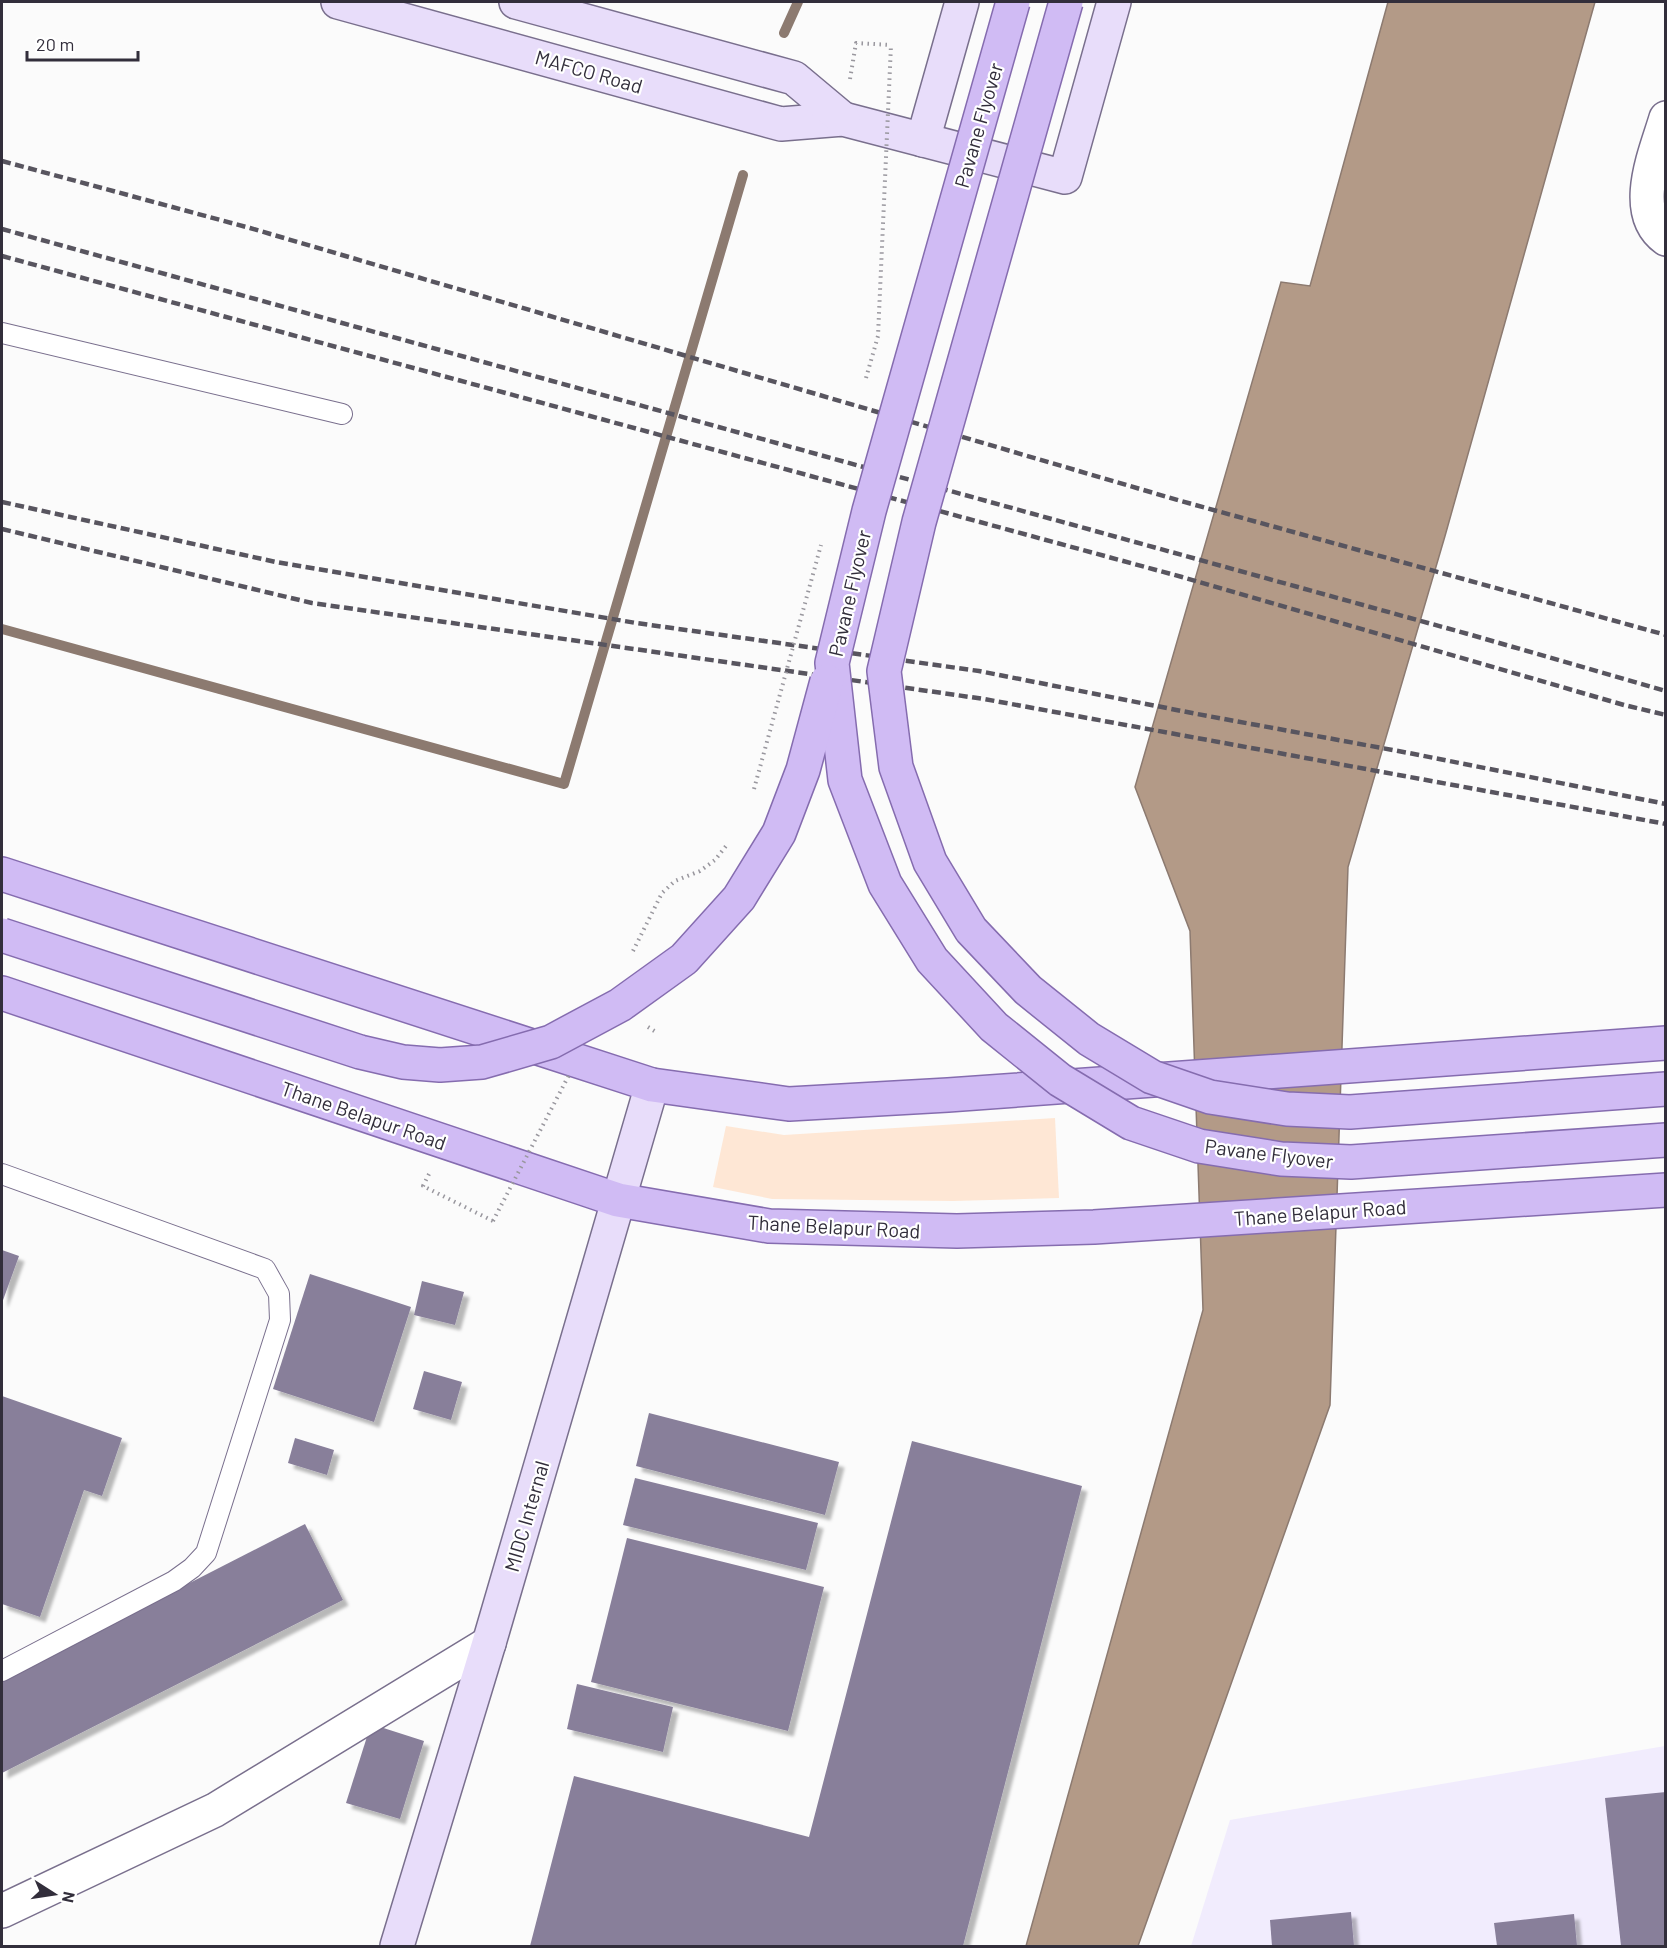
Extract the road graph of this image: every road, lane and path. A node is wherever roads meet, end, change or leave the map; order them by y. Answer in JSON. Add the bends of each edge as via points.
{"nodes":[{"id":1,"x":338,"y":2,"type":"edge"},
{"id":2,"x":962,"y":2,"type":"edge"},
{"id":3,"x":1013,"y":2,"type":"edge"},
{"id":4,"x":1066,"y":2,"type":"edge"},
{"id":5,"x":1114,"y":2,"type":"edge"},
{"id":6,"x":525,"y":3,"type":"edge"},
{"id":7,"x":856,"y":44,"type":"dead end"},
{"id":8,"x":1665,"y":118,"type":"edge"},
{"id":9,"x":843,"y":119,"type":"junction"},
{"id":10,"x":923,"y":140,"type":"junction"},
{"id":11,"x":1665,"y":239,"type":"edge"},
{"id":12,"x":2,"y":333,"type":"edge"},
{"id":13,"x":866,"y":381,"type":"dead end"},
{"id":14,"x":342,"y":414,"type":"dead end"},
{"id":15,"x":822,"y":540,"type":"dead end"},
{"id":16,"x":832,"y":663,"type":"junction"},
{"id":17,"x":754,"y":790,"type":"dead end"},
{"id":18,"x":732,"y":839,"type":"dead end"},
{"id":19,"x":2,"y":874,"type":"edge"},
{"id":20,"x":2,"y":934,"type":"edge"},
{"id":21,"x":631,"y":954,"type":"dead end"},
{"id":22,"x":2,"y":993,"type":"edge"},
{"id":23,"x":1665,"y":1043,"type":"edge"},
{"id":24,"x":573,"y":1067,"type":"dead end"},
{"id":25,"x":652,"y":1085,"type":"junction"},
{"id":26,"x":1665,"y":1089,"type":"edge"},
{"id":27,"x":1665,"y":1140,"type":"edge"},
{"id":28,"x":2,"y":1174,"type":"edge"},
{"id":29,"x":423,"y":1186,"type":"dead end"},
{"id":30,"x":1665,"y":1190,"type":"edge"},
{"id":31,"x":618,"y":1200,"type":"junction"},
{"id":32,"x":489,"y":1643,"type":"junction"},
{"id":33,"x":2,"y":1671,"type":"edge"},
{"id":34,"x":2,"y":1911,"type":"edge"},
{"id":35,"x":397,"y":1947,"type":"edge"}],
"edges":[{"from":1,"to":9,"type":"main road","name":"MAFCO Road","via":[[781,124]]},
{"from":2,"to":10,"type":"main road"},
{"from":3,"to":16,"type":"main road","name":"Pavane Flyover","bridge":true,"via":[[869,511]]},
{"from":4,"to":26,"type":"main road","bridge":true,"via":[[919,522],[884,671],[896,767],[930,862],[971,930],[1028,990],[1089,1039],[1152,1077],[1210,1097],[1287,1109],[1350,1112]]},
{"from":5,"to":10,"type":"main road","name":"MAFCO Road","via":[[1065,177]]},
{"from":6,"to":9,"type":"main road","name":"MAFCO Road","via":[[794,78]]},
{"from":7,"to":13,"type":"path","bridge":true,"via":[[891,45],[878,336]]},
{"from":8,"to":11,"type":"street","via":[[1646,198],[1653,225]]},
{"from":9,"to":10,"type":"main road","name":"MAFCO Road"},
{"from":12,"to":14,"type":"lane"},
{"from":15,"to":17,"type":"path","bridge":true},
{"from":16,"to":20,"type":"main road","bridge":true,"via":[[802,770],[779,833],[739,898],[684,959],[620,1005],[551,1042],[482,1062],[403,1062],[360,1052]]},
{"from":16,"to":27,"type":"main road","name":"Pavane Flyover","bridge":true,"via":[[845,780],[885,884],[932,960],[994,1027],[1060,1080],[1131,1123],[1199,1146],[1281,1159],[1351,1162]]},
{"from":18,"to":21,"type":"path","bridge":true,"via":[[700,872],[675,881],[663,893]]},
{"from":19,"to":25,"type":"main road"},
{"from":22,"to":31,"type":"main road","name":"Thane Belapur Road"},
{"from":23,"to":25,"type":"main road","via":[[789,1104]]},
{"from":24,"to":29,"type":"path","bridge":true,"via":[[493,1221]]},
{"from":25,"to":31,"type":"main road","name":"MIDC Internal"},
{"from":28,"to":33,"type":"lane","via":[[265,1269],[279,1294],[280,1320],[206,1553],[174,1581]]},
{"from":30,"to":31,"type":"main road","name":"Thane Belapur Road","via":[[1094,1227],[957,1231],[769,1226]]},
{"from":31,"to":32,"type":"main road","name":"MIDC Internal"},
{"from":32,"to":34,"type":"street","via":[[214,1810]]},
{"from":32,"to":35,"type":"main road","name":"MIDC Internal"}]}
